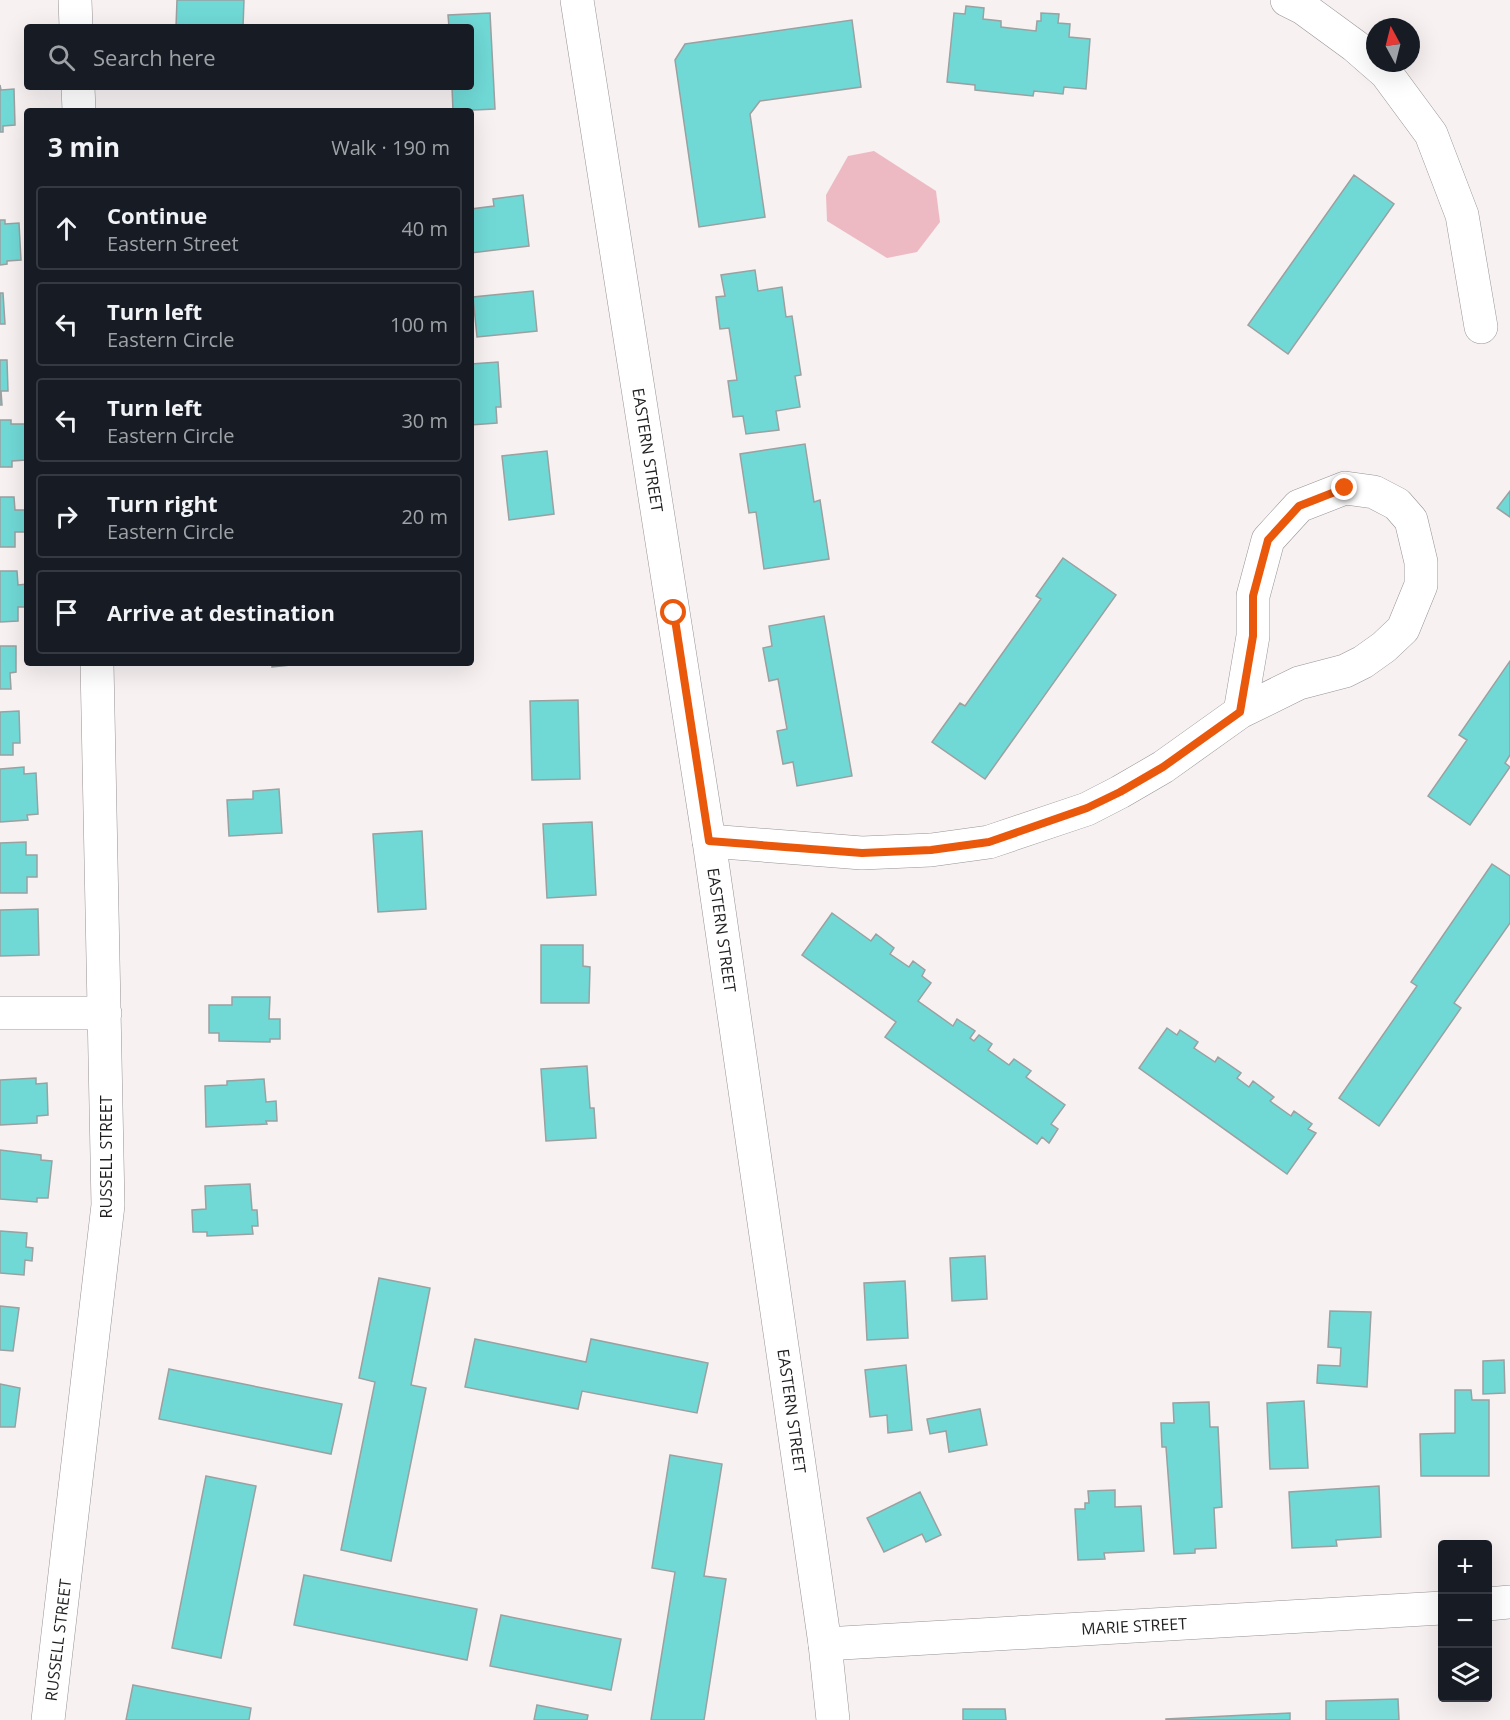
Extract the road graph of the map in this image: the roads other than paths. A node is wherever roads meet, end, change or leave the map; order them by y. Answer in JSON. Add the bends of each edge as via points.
{"nodes":[{"id":1,"x":75,"y":0,"type":"edge"},
{"id":2,"x":577,"y":0,"type":"edge"},
{"id":3,"x":1287,"y":0,"type":"edge"},
{"id":4,"x":76,"y":24,"type":"edge"},
{"id":5,"x":78,"y":90,"type":"edge"},
{"id":6,"x":79,"y":108,"type":"edge"},
{"id":7,"x":1481,"y":327,"type":"dead end"},
{"id":8,"x":97,"y":666,"type":"edge"},
{"id":9,"x":1240,"y":712,"type":"junction"},
{"id":10,"x":709,"y":841,"type":"junction"},
{"id":11,"x":0,"y":1013,"type":"edge"},
{"id":12,"x":105,"y":1013,"type":"junction"},
{"id":13,"x":1510,"y":1602,"type":"edge"},
{"id":14,"x":1492,"y":1604,"type":"edge"},
{"id":15,"x":1438,"y":1608,"type":"edge"},
{"id":16,"x":825,"y":1644,"type":"junction"},
{"id":17,"x":48,"y":1720,"type":"edge"},
{"id":18,"x":833,"y":1720,"type":"edge"}],
"edges":[{"from":1,"to":4,"type":"street"},
{"from":2,"to":10,"type":"street","name":"EASTERN STREET"},
{"from":3,"to":7,"type":"street","via":[[1355,46],[1386,73],[1431,134],[1462,215]]},
{"from":5,"to":6,"type":"street"},
{"from":8,"to":12,"type":"street","name":"RUSSELL STREET"},
{"from":9,"to":9,"type":"street","via":[[1299,683],[1363,662],[1403,629],[1421,585],[1421,562],[1411,520],[1397,504],[1374,492],[1345,488],[1299,506],[1268,540],[1253,596],[1253,636]]},
{"from":9,"to":10,"type":"street","via":[[1163,767],[1120,792],[1087,808],[989,842],[862,853]]},
{"from":10,"to":16,"type":"street","name":"EASTERN STREET"},
{"from":11,"to":12,"type":"street"},
{"from":12,"to":17,"type":"street","name":"RUSSELL STREET","via":[[108,1205]]},
{"from":13,"to":14,"type":"street"},
{"from":15,"to":16,"type":"street","name":"MARIE STREET"},
{"from":16,"to":18,"type":"street","name":"EASTERN STREET"}]}
